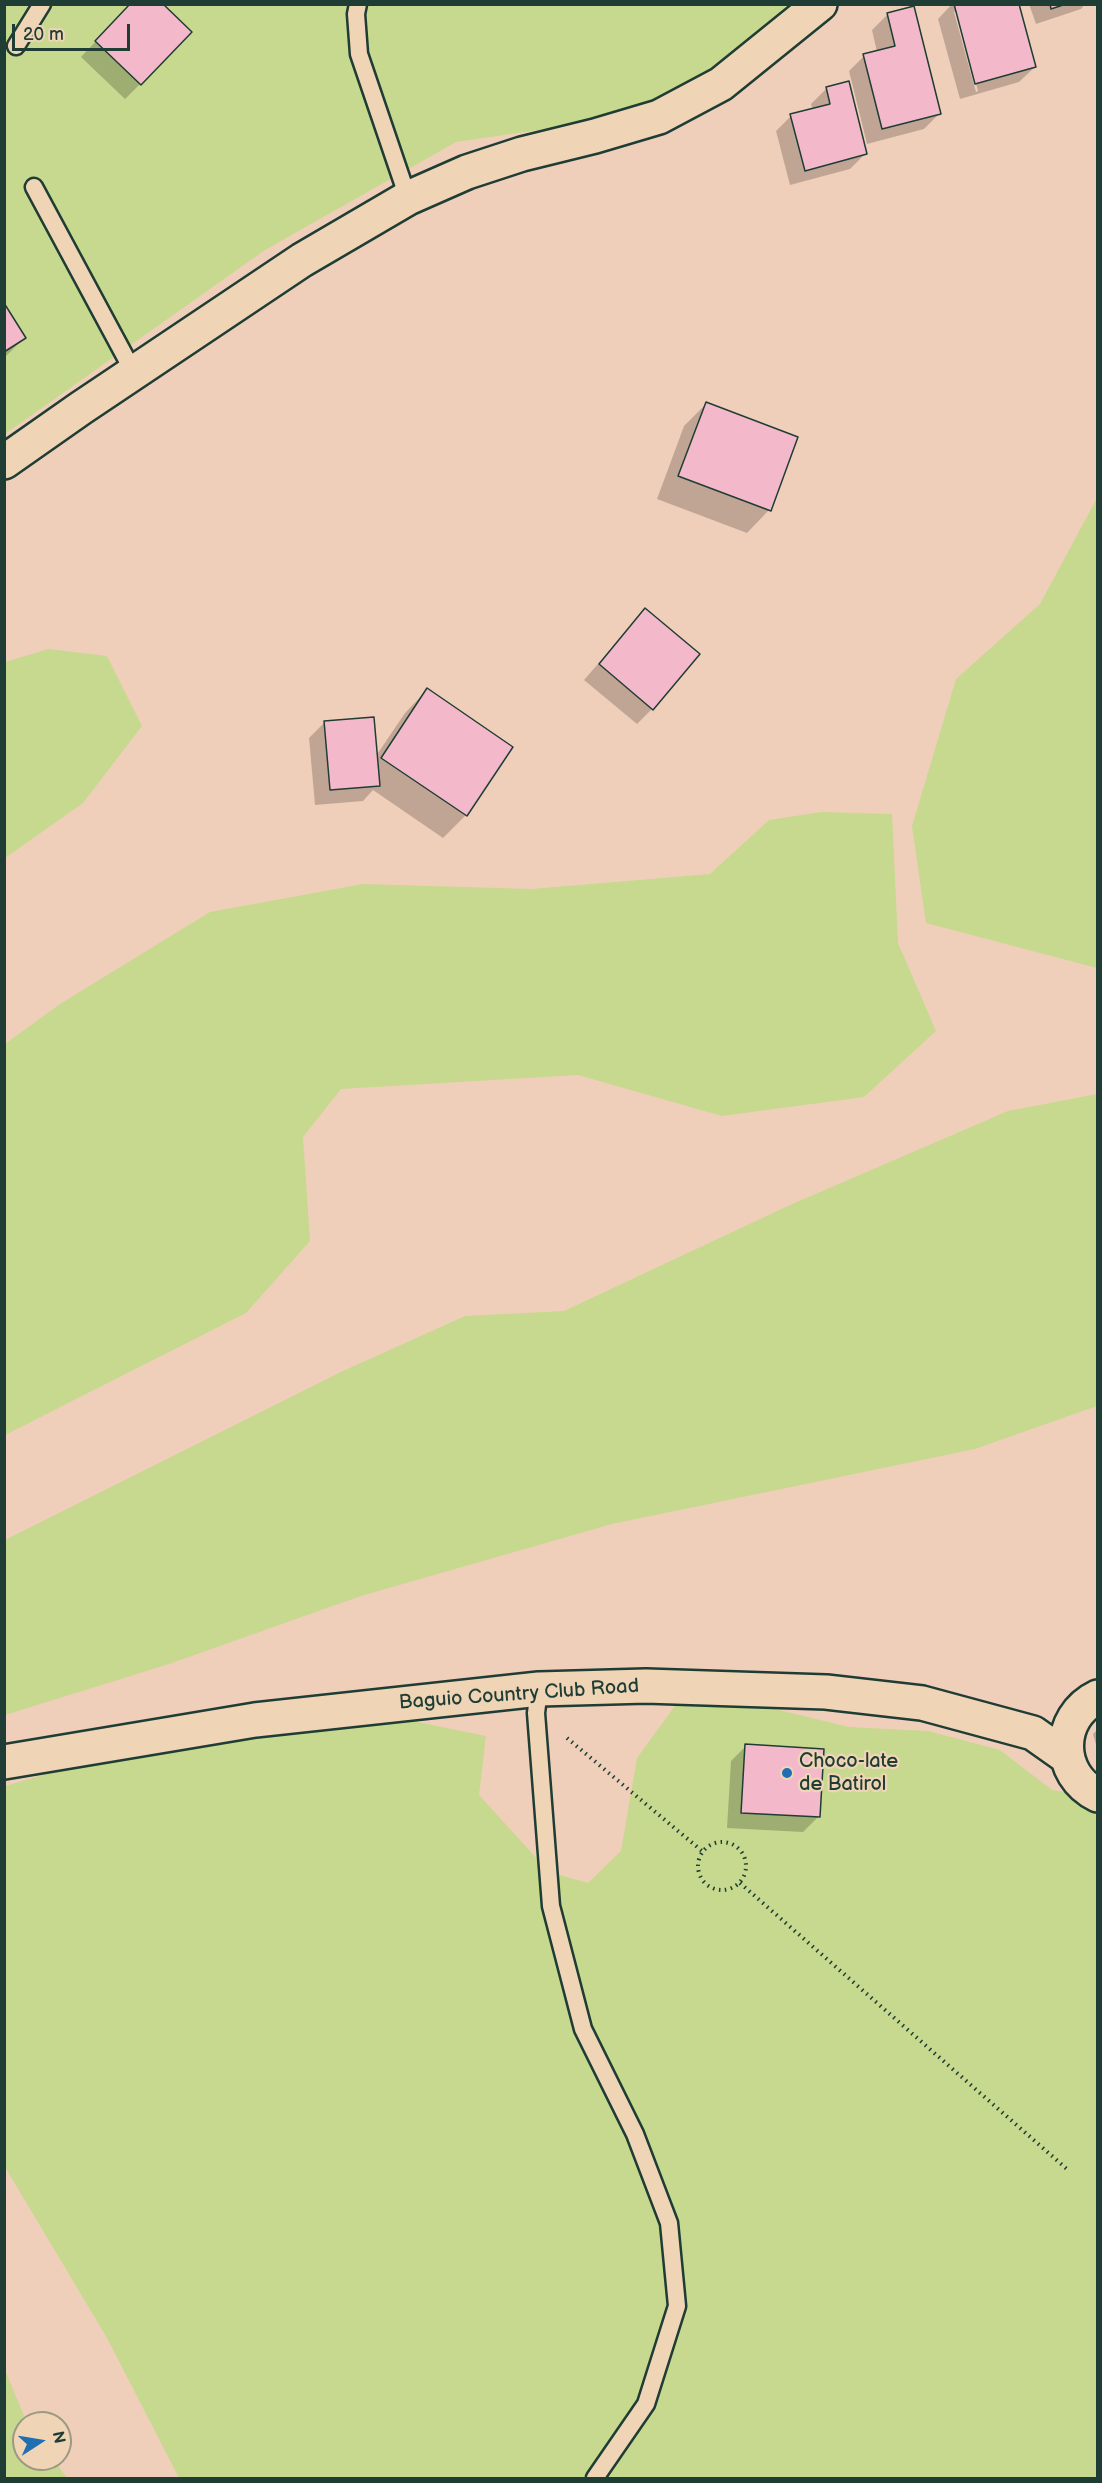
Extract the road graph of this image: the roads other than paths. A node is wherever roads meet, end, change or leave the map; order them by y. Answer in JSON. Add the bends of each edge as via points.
{"nodes":[{"id":1,"x":42,"y":4,"type":"edge"},
{"id":2,"x":358,"y":4,"type":"edge"},
{"id":3,"x":820,"y":4,"type":"edge"},
{"id":4,"x":16,"y":46,"type":"dead end"},
{"id":5,"x":34,"y":187,"type":"dead end"},
{"id":6,"x":408,"y":198,"type":"junction"},
{"id":7,"x":134,"y":373,"type":"junction"},
{"id":8,"x":4,"y":462,"type":"edge"},
{"id":9,"x":1098,"y":1697,"type":"edge"},
{"id":10,"x":538,"y":1701,"type":"junction"},
{"id":11,"x":1068,"y":1742,"type":"junction"},
{"id":12,"x":4,"y":1762,"type":"edge"},
{"id":13,"x":1098,"y":1795,"type":"edge"},
{"id":14,"x":595,"y":2478,"type":"edge"}],
"edges":[{"from":1,"to":4,"type":"lane"},
{"from":2,"to":6,"type":"lane","via":[[359,54]]},
{"from":3,"to":6,"type":"street","via":[[721,84],[659,117],[522,153]]},
{"from":5,"to":7,"type":"lane"},
{"from":6,"to":7,"type":"street","via":[[302,260]]},
{"from":7,"to":8,"type":"street"},
{"from":9,"to":11,"type":"street","via":[[1079,1709]]},
{"from":10,"to":11,"type":"street","name":"Baguio Country Club Road","via":[[646,1686],[826,1692],[922,1703]]},
{"from":10,"to":12,"type":"street","name":"Baguio Country Club Road","via":[[255,1720]]},
{"from":10,"to":14,"type":"lane","via":[[551,1906],[583,2029],[635,2134],[669,2223],[677,2306],[646,2404]]},
{"from":11,"to":13,"type":"street","via":[[1080,1783]]}]}
